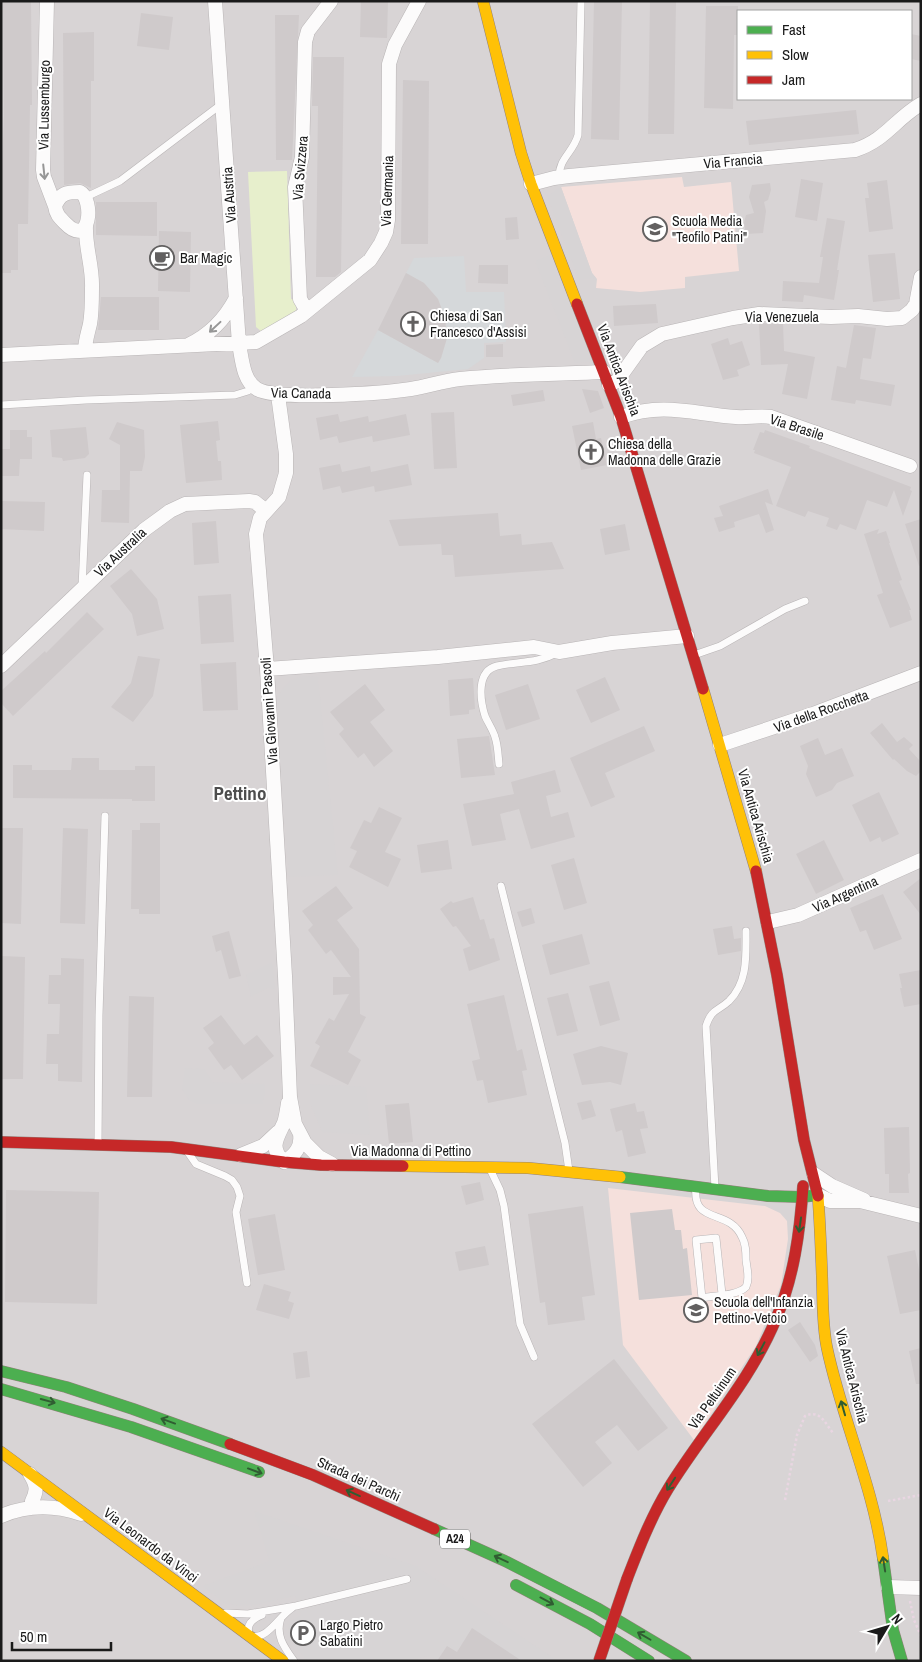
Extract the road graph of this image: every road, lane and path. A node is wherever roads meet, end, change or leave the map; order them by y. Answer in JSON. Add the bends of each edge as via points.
{"nodes":[{"id":1,"x":47,"y":1,"type":"edge"},
{"id":2,"x":215,"y":1,"type":"edge"},
{"id":3,"x":331,"y":1,"type":"edge"},
{"id":4,"x":419,"y":1,"type":"edge"},
{"id":5,"x":483,"y":1,"type":"edge"},
{"id":6,"x":581,"y":1,"type":"edge"},
{"id":7,"x":223,"y":103,"type":"junction"},
{"id":8,"x":921,"y":104,"type":"edge"},
{"id":9,"x":559,"y":177,"type":"junction"},
{"id":10,"x":531,"y":184,"type":"junction"},
{"id":11,"x":86,"y":197,"type":"junction"},
{"id":12,"x":54,"y":206,"type":"junction"},
{"id":13,"x":86,"y":226,"type":"junction"},
{"id":14,"x":72,"y":230,"type":"junction"},
{"id":15,"x":87,"y":248,"type":"junction"},
{"id":16,"x":921,"y":277,"type":"edge"},
{"id":17,"x":236,"y":298,"type":"junction"},
{"id":18,"x":306,"y":311,"type":"junction"},
{"id":19,"x":239,"y":344,"type":"junction"},
{"id":20,"x":185,"y":347,"type":"junction"},
{"id":21,"x":84,"y":351,"type":"junction"},
{"id":22,"x":3,"y":354,"type":"edge"},
{"id":23,"x":607,"y":379,"type":"junction"},
{"id":24,"x":253,"y":386,"type":"junction"},
{"id":25,"x":278,"y":395,"type":"junction"},
{"id":26,"x":1,"y":405,"type":"edge"},
{"id":27,"x":621,"y":417,"type":"junction"},
{"id":28,"x":910,"y":466,"type":"dead end"},
{"id":29,"x":87,"y":475,"type":"dead end"},
{"id":30,"x":265,"y":510,"type":"junction"},
{"id":31,"x":82,"y":588,"type":"junction"},
{"id":32,"x":805,"y":601,"type":"dead end"},
{"id":33,"x":688,"y":636,"type":"junction"},
{"id":34,"x":560,"y":652,"type":"junction"},
{"id":35,"x":693,"y":655,"type":"junction"},
{"id":36,"x":1,"y":666,"type":"edge"},
{"id":37,"x":267,"y":669,"type":"junction"},
{"id":38,"x":921,"y":673,"type":"edge"},
{"id":39,"x":720,"y":746,"type":"junction"},
{"id":40,"x":499,"y":764,"type":"dead end"},
{"id":41,"x":105,"y":816,"type":"dead end"},
{"id":42,"x":921,"y":860,"type":"edge"},
{"id":43,"x":501,"y":886,"type":"dead end"},
{"id":44,"x":768,"y":922,"type":"junction"},
{"id":45,"x":746,"y":931,"type":"dead end"},
{"id":46,"x":290,"y":1097,"type":"junction"},
{"id":47,"x":278,"y":1132,"type":"junction"},
{"id":48,"x":300,"y":1134,"type":"junction"},
{"id":49,"x":804,"y":1140,"type":"junction"},
{"id":50,"x":1,"y":1142,"type":"edge"},
{"id":51,"x":19,"y":1143,"type":"junction"},
{"id":52,"x":98,"y":1145,"type":"junction"},
{"id":53,"x":1,"y":1147,"type":"edge"},
{"id":54,"x":186,"y":1149,"type":"junction"},
{"id":55,"x":238,"y":1156,"type":"junction"},
{"id":56,"x":284,"y":1162,"type":"junction"},
{"id":57,"x":335,"y":1165,"type":"junction"},
{"id":58,"x":489,"y":1166,"type":"junction"},
{"id":59,"x":569,"y":1171,"type":"junction"},
{"id":60,"x":814,"y":1174,"type":"junction"},
{"id":61,"x":696,"y":1188,"type":"junction"},
{"id":62,"x":716,"y":1191,"type":"junction"},
{"id":63,"x":818,"y":1195,"type":"junction"},
{"id":64,"x":802,"y":1197,"type":"junction"},
{"id":65,"x":846,"y":1197,"type":"junction"},
{"id":66,"x":921,"y":1216,"type":"edge"},
{"id":67,"x":821,"y":1229,"type":"junction"},
{"id":68,"x":822,"y":1253,"type":"junction"},
{"id":69,"x":795,"y":1254,"type":"junction"},
{"id":70,"x":247,"y":1284,"type":"dead end"},
{"id":71,"x":722,"y":1294,"type":"junction"},
{"id":72,"x":534,"y":1357,"type":"dead end"},
{"id":73,"x":1,"y":1371,"type":"edge"},
{"id":74,"x":1,"y":1389,"type":"edge"},
{"id":75,"x":834,"y":1433,"type":"dead end"},
{"id":76,"x":1,"y":1452,"type":"edge"},
{"id":77,"x":30,"y":1473,"type":"junction"},
{"id":78,"x":265,"y":1474,"type":"dead end"},
{"id":79,"x":56,"y":1493,"type":"junction"},
{"id":80,"x":921,"y":1495,"type":"edge"},
{"id":81,"x":32,"y":1500,"type":"junction"},
{"id":82,"x":785,"y":1500,"type":"dead end"},
{"id":83,"x":872,"y":1505,"type":"junction"},
{"id":84,"x":46,"y":1508,"type":"junction"},
{"id":85,"x":21,"y":1509,"type":"junction"},
{"id":86,"x":1,"y":1516,"type":"edge"},
{"id":87,"x":90,"y":1518,"type":"junction"},
{"id":88,"x":407,"y":1579,"type":"dead end"},
{"id":89,"x":508,"y":1580,"type":"dead end"},
{"id":90,"x":888,"y":1587,"type":"junction"},
{"id":91,"x":906,"y":1588,"type":"junction"},
{"id":92,"x":921,"y":1588,"type":"edge"},
{"id":93,"x":296,"y":1606,"type":"junction"},
{"id":94,"x":215,"y":1610,"type":"junction"},
{"id":95,"x":276,"y":1610,"type":"junction"},
{"id":96,"x":284,"y":1614,"type":"junction"},
{"id":97,"x":250,"y":1636,"type":"junction"},
{"id":98,"x":921,"y":1636,"type":"edge"},
{"id":99,"x":283,"y":1661,"type":"edge"},
{"id":100,"x":294,"y":1661,"type":"edge"},
{"id":101,"x":599,"y":1661,"type":"edge"},
{"id":102,"x":649,"y":1661,"type":"edge"},
{"id":103,"x":686,"y":1661,"type":"edge"},
{"id":104,"x":902,"y":1661,"type":"edge"}],
"edges":[{"from":1,"to":12,"type":"street","name":"Via Lussemburgo","one_way":true,"via":[[43,170]]},
{"from":2,"to":7,"type":"street","name":"Via Austria"},
{"from":3,"to":18,"type":"street","name":"Via Svizzera","via":[[308,31],[305,42],[302,157],[295,187],[300,299]]},
{"from":4,"to":18,"type":"street","name":"Via Germania","via":[[395,45],[389,64],[386,232],[370,260]]},
{"from":5,"to":10,"type":"main road","name":"Via Antica Arischia"},
{"from":6,"to":9,"type":"lane","via":[[578,135],[572,150],[560,165]]},
{"from":7,"to":11,"type":"lane","via":[[120,180]]},
{"from":7,"to":17,"type":"street","name":"Via Austria"},
{"from":8,"to":9,"type":"street","name":"Via Francia","via":[[880,139],[855,150]]},
{"from":9,"to":10,"type":"street","name":"Via Francia"},
{"from":10,"to":23,"type":"main road","name":"Via Antica Arischia"},
{"from":11,"to":12,"type":"street","via":[[80,192],[64,193]]},
{"from":11,"to":13,"type":"street","name":"Via Lussemburgo"},
{"from":12,"to":14,"type":"street","name":"Via Lussemburgo","via":[[58,216]]},
{"from":13,"to":14,"type":"street","via":[[79,231]]},
{"from":13,"to":15,"type":"street","name":"Via Lussemburgo"},
{"from":14,"to":15,"type":"street","name":"Via Lussemburgo"},
{"from":15,"to":21,"type":"street","name":"Via Lussemburgo","via":[[92,288]]},
{"from":16,"to":23,"type":"street","name":"Via Venezuela","via":[[916,304],[902,318],[759,314],[732,318],[651,339],[634,356],[617,381]]},
{"from":17,"to":19,"type":"street","name":"Via Austria"},
{"from":17,"to":20,"type":"street","name":"Via Germania","one_way":true,"via":[[219,323]]},
{"from":18,"to":19,"type":"street","name":"Via Germania","via":[[262,340]]},
{"from":19,"to":20,"type":"street","name":"Via Germania"},
{"from":19,"to":24,"type":"street","name":"Via Austria","via":[[244,370]]},
{"from":20,"to":21,"type":"street","name":"Via Germania"},
{"from":21,"to":22,"type":"street","name":"Via Germania"},
{"from":23,"to":25,"type":"street","name":"Via Canada","via":[[459,379],[393,391]]},
{"from":23,"to":27,"type":"main road","name":"Via Antica Arischia"},
{"from":24,"to":25,"type":"street","name":"Via Canada"},
{"from":24,"to":26,"type":"lane","name":"Via Canada","via":[[235,395]]},
{"from":25,"to":30,"type":"street","name":"Via Giovanni Pascoli","via":[[286,473],[279,497]]},
{"from":27,"to":28,"type":"street","name":"Via Brasile","via":[[665,408],[736,417],[771,417]]},
{"from":27,"to":33,"type":"main road","name":"Via Antica Arischia"},
{"from":29,"to":31,"type":"lane"},
{"from":30,"to":31,"type":"street","name":"Via Australia","via":[[255,502],[242,500],[178,506],[160,516]]},
{"from":30,"to":37,"type":"street","name":"Via Giovanni Pascoli","via":[[256,534]]},
{"from":31,"to":36,"type":"street","name":"Via Australia"},
{"from":32,"to":35,"type":"lane","via":[[720,646]]},
{"from":33,"to":34,"type":"street"},
{"from":33,"to":35,"type":"main road","name":"Via Antica Arischia"},
{"from":34,"to":37,"type":"street","via":[[534,647]]},
{"from":34,"to":40,"type":"lane","via":[[544,660],[495,666],[486,672],[481,682],[482,696],[485,716],[495,736]]},
{"from":35,"to":39,"type":"main road","name":"Via Antica Arischia"},
{"from":37,"to":46,"type":"street","name":"Via Giovanni Pascoli"},
{"from":38,"to":39,"type":"street","name":"Via della Rocchetta"},
{"from":39,"to":44,"type":"main road","name":"Via Antica Arischia","via":[[751,850]]},
{"from":41,"to":52,"type":"lane"},
{"from":42,"to":44,"type":"street","name":"Via Argentina","via":[[798,915]]},
{"from":43,"to":59,"type":"lane","via":[[565,1143]]},
{"from":44,"to":49,"type":"main road","name":"Via Antica Arischia"},
{"from":45,"to":62,"type":"lane","via":[[746,969],[742,983],[729,1001],[709,1015],[706,1026]]},
{"from":46,"to":47,"type":"street","name":"Via Giovanni Pascoli","via":[[284,1123]]},
{"from":46,"to":48,"type":"street","name":"Via Giovanni Pascoli"},
{"from":47,"to":55,"type":"street","name":"Via Giovanni Pascoli","via":[[263,1146]]},
{"from":47,"to":56,"type":"street","name":"Via Giovanni Pascoli","via":[[276,1146]]},
{"from":48,"to":56,"type":"street","via":[[299,1149]]},
{"from":48,"to":57,"type":"street","name":"Via Giovanni Pascoli","via":[[316,1154]]},
{"from":49,"to":60,"type":"main road","name":"Via Antica Arischia"},
{"from":49,"to":64,"type":"main road","name":"Via Peltuinum"},
{"from":50,"to":51,"type":"main road"},
{"from":51,"to":52,"type":"main road","name":"Via Madonna di Pettino"},
{"from":51,"to":53,"type":"main road"},
{"from":52,"to":54,"type":"main road","name":"Via Madonna di Pettino"},
{"from":54,"to":55,"type":"main road","name":"Via Madonna di Pettino"},
{"from":54,"to":70,"type":"lane","via":[[196,1164],[226,1176],[237,1186],[240,1196],[236,1212]]},
{"from":55,"to":56,"type":"main road","name":"Via Madonna di Pettino"},
{"from":56,"to":57,"type":"main road","name":"Via Madonna di Pettino"},
{"from":57,"to":58,"type":"main road","name":"Via Madonna di Pettino"},
{"from":58,"to":59,"type":"main road","name":"Via Madonna di Pettino"},
{"from":58,"to":72,"type":"lane","via":[[504,1206],[520,1324]]},
{"from":59,"to":61,"type":"main road","name":"Via Madonna di Pettino"},
{"from":60,"to":63,"type":"main road","name":"Via Antica Arischia"},
{"from":60,"to":65,"type":"street"},
{"from":61,"to":62,"type":"main road","name":"Via Madonna di Pettino"},
{"from":61,"to":71,"type":"lane","via":[[695,1200],[699,1208],[732,1224],[744,1242],[748,1285],[741,1291]]},
{"from":62,"to":64,"type":"main road","name":"Via Madonna di Pettino"},
{"from":63,"to":64,"type":"main road","name":"Via Madonna di Pettino"},
{"from":63,"to":65,"type":"street","via":[[830,1201]]},
{"from":63,"to":67,"type":"main road","name":"Via Antica Arischia"},
{"from":64,"to":69,"type":"main road","name":"Via Peltuinum","one_way":true},
{"from":65,"to":66,"type":"street"},
{"from":65,"to":67,"type":"street","via":[[828,1215]]},
{"from":67,"to":68,"type":"main road","name":"Via Antica Arischia"},
{"from":68,"to":69,"type":"main road","via":[[810,1240],[799,1246]]},
{"from":83,"to":68,"type":"main road","name":"Via Antica Arischia","one_way":true,"via":[[827,1347],[823,1319]]},
{"from":69,"to":101,"type":"main road","name":"Via Peltuinum","one_way":true,"bridge":true,"via":[[769,1335],[742,1382],[667,1491],[643,1538]]},
{"from":71,"to":71,"type":"lane","via":[[716,1238],[696,1240],[702,1298]]},
{"from":103,"to":73,"type":"main road","name":"Strada dei Parchi","number":"A24","one_way":true,"via":[[597,1608],[505,1561],[313,1475],[66,1387]]},
{"from":74,"to":78,"type":"main road","one_way":true,"via":[[72,1408]]},
{"from":75,"to":82,"type":"path","via":[[817,1414],[805,1416],[797,1435]]},
{"from":76,"to":77,"type":"main road","name":"Via Leonardo da Vinci"},
{"from":77,"to":79,"type":"main road","name":"Via Leonardo da Vinci"},
{"from":77,"to":81,"type":"street","via":[[36,1487]]},
{"from":79,"to":81,"type":"street"},
{"from":79,"to":84,"type":"street","via":[[58,1500]]},
{"from":79,"to":87,"type":"main road","name":"Via Leonardo da Vinci"},
{"from":80,"to":83,"type":"path"},
{"from":81,"to":85,"type":"street"},
{"from":90,"to":83,"type":"main road","name":"Via Antica Arischia","one_way":true},
{"from":84,"to":85,"type":"street"},
{"from":84,"to":87,"type":"street","via":[[62,1509]]},
{"from":85,"to":86,"type":"street"},
{"from":87,"to":94,"type":"main road","name":"Via Leonardo da Vinci"},
{"from":88,"to":93,"type":"lane"},
{"from":89,"to":102,"type":"main road","one_way":true,"via":[[590,1624]]},
{"from":90,"to":91,"type":"street"},
{"from":90,"to":104,"type":"main road","name":"Via Antica Arischia"},
{"from":91,"to":92,"type":"street"},
{"from":91,"to":98,"type":"path"},
{"from":93,"to":95,"type":"lane"},
{"from":93,"to":96,"type":"lane"},
{"from":94,"to":95,"type":"lane","via":[[242,1615]]},
{"from":94,"to":97,"type":"main road","name":"Via Leonardo da Vinci"},
{"from":95,"to":97,"type":"lane","via":[[252,1621],[248,1629]]},
{"from":96,"to":97,"type":"lane","via":[[262,1635]]},
{"from":96,"to":100,"type":"lane","via":[[279,1624],[279,1635]]},
{"from":97,"to":99,"type":"main road","name":"Via Leonardo da Vinci"}]}
